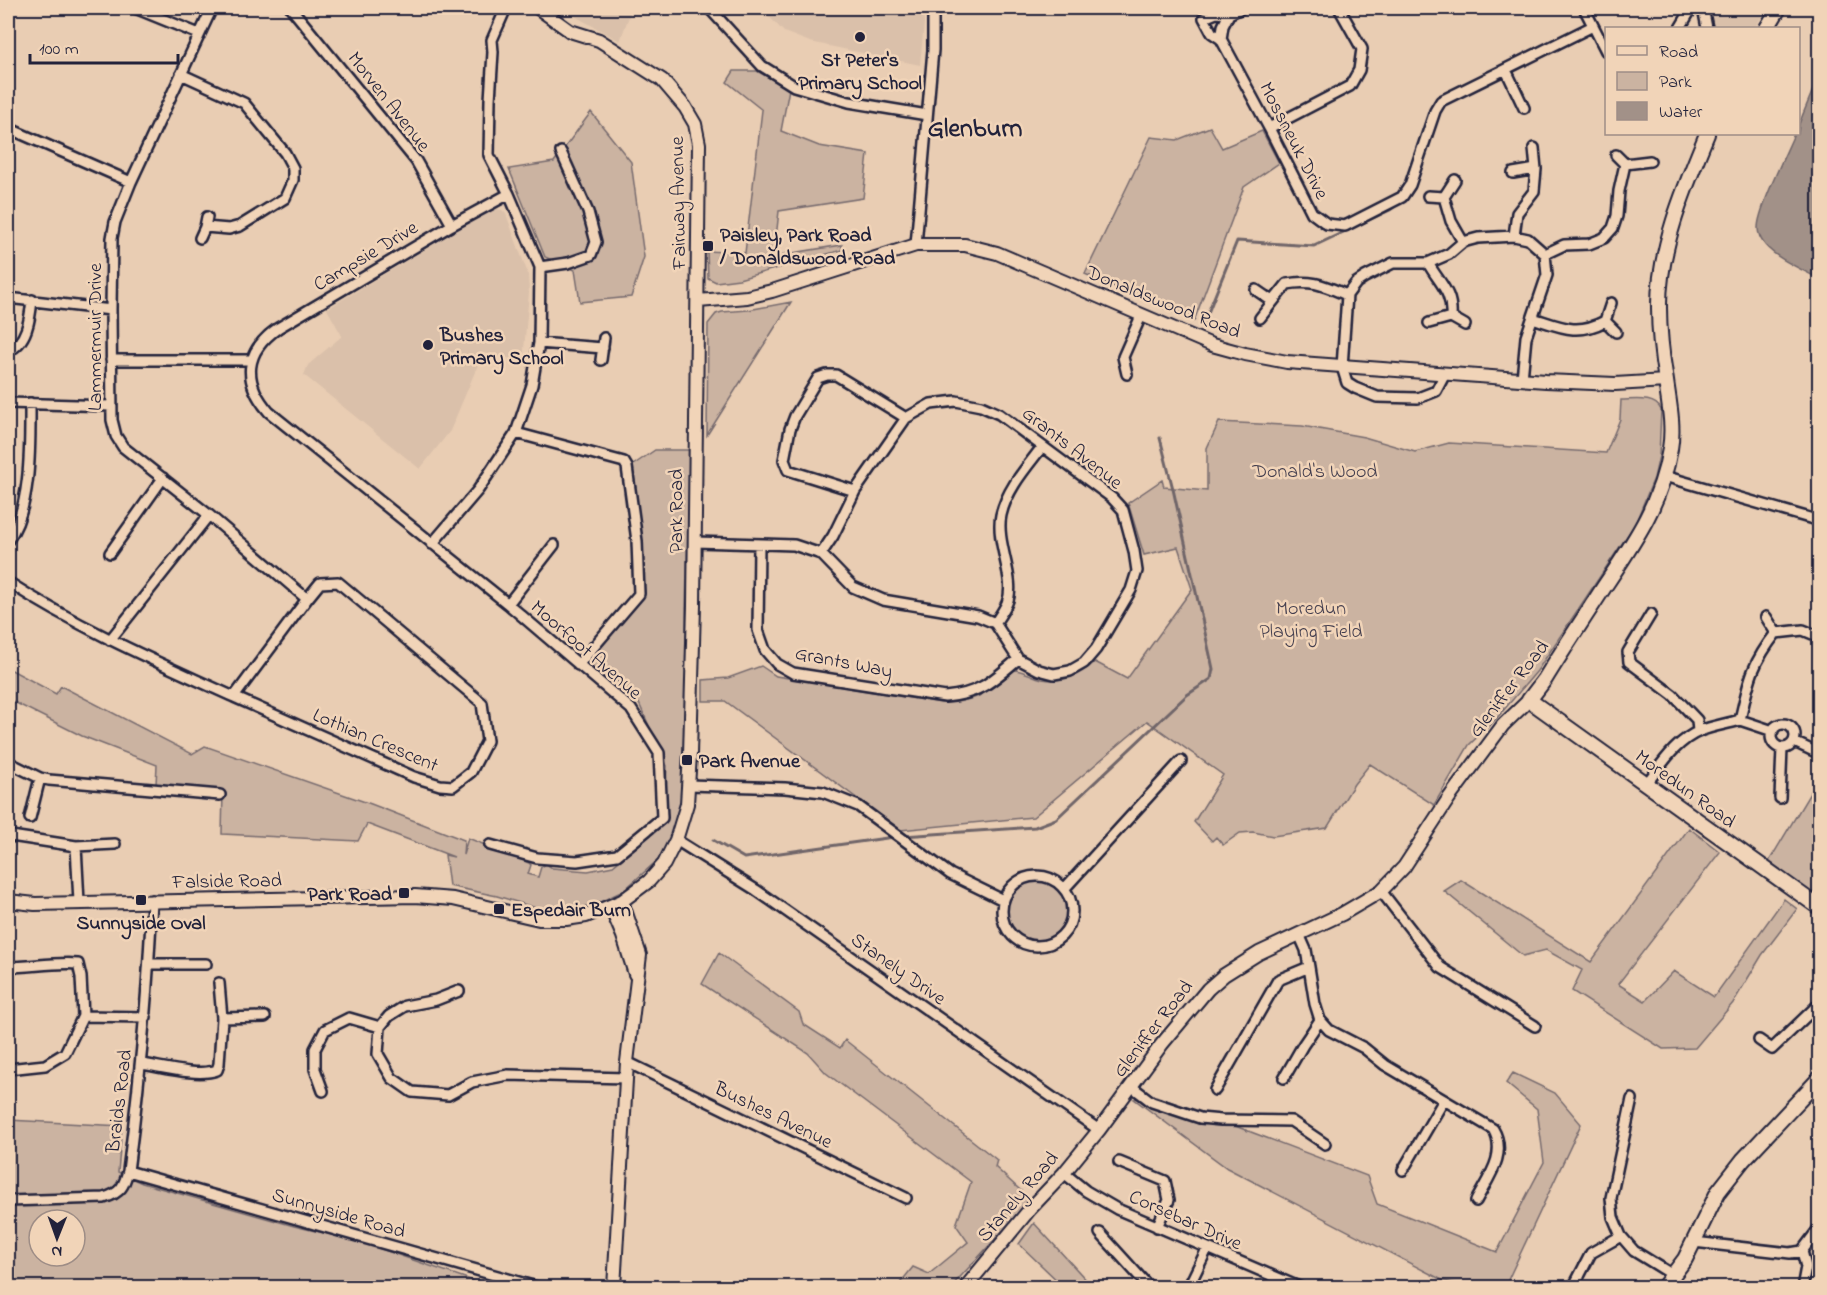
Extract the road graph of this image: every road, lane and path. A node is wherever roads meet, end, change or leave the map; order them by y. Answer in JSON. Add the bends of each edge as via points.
{"nodes":[{"id":1,"x":135,"y":8,"type":"edge"},
{"id":2,"x":212,"y":8,"type":"edge"},
{"id":3,"x":291,"y":8,"type":"edge"},
{"id":4,"x":506,"y":8,"type":"edge"},
{"id":5,"x":538,"y":8,"type":"edge"},
{"id":6,"x":709,"y":8,"type":"edge"},
{"id":7,"x":933,"y":8,"type":"edge"},
{"id":8,"x":1242,"y":8,"type":"edge"},
{"id":9,"x":1339,"y":8,"type":"edge"},
{"id":10,"x":1584,"y":8,"type":"edge"},
{"id":11,"x":1692,"y":8,"type":"edge"},
{"id":12,"x":1703,"y":8,"type":"edge"},
{"id":13,"x":1779,"y":8,"type":"edge"},
{"id":14,"x":1229,"y":14,"type":"junction"},
{"id":15,"x":1593,"y":26,"type":"junction"},
{"id":16,"x":1681,"y":27,"type":"edge"},
{"id":17,"x":1707,"y":27,"type":"edge"},
{"id":18,"x":1768,"y":27,"type":"edge"},
{"id":19,"x":199,"y":34,"type":"junction"},
{"id":20,"x":1221,"y":39,"type":"junction"},
{"id":21,"x":1605,"y":49,"type":"edge"},
{"id":22,"x":1506,"y":70,"type":"junction"},
{"id":23,"x":181,"y":74,"type":"junction"},
{"id":24,"x":1524,"y":108,"type":"dead end"},
{"id":25,"x":927,"y":115,"type":"junction"},
{"id":26,"x":8,"y":128,"type":"edge"},
{"id":27,"x":1269,"y":128,"type":"junction"},
{"id":28,"x":1707,"y":135,"type":"edge"},
{"id":29,"x":1534,"y":148,"type":"dead end"},
{"id":30,"x":561,"y":152,"type":"dead end"},
{"id":31,"x":1616,"y":155,"type":"dead end"},
{"id":32,"x":1650,"y":161,"type":"dead end"},
{"id":33,"x":1625,"y":165,"type":"junction"},
{"id":34,"x":1536,"y":168,"type":"junction"},
{"id":35,"x":1513,"y":173,"type":"dead end"},
{"id":36,"x":1455,"y":180,"type":"dead end"},
{"id":37,"x":131,"y":182,"type":"junction"},
{"id":38,"x":509,"y":194,"type":"junction"},
{"id":39,"x":1428,"y":196,"type":"dead end"},
{"id":40,"x":1444,"y":197,"type":"junction"},
{"id":41,"x":452,"y":225,"type":"junction"},
{"id":42,"x":1514,"y":236,"type":"junction"},
{"id":43,"x":200,"y":238,"type":"dead end"},
{"id":44,"x":1463,"y":242,"type":"junction"},
{"id":45,"x":916,"y":245,"type":"junction"},
{"id":46,"x":1545,"y":254,"type":"junction"},
{"id":47,"x":1428,"y":263,"type":"junction"},
{"id":48,"x":540,"y":267,"type":"junction"},
{"id":49,"x":1256,"y":290,"type":"dead end"},
{"id":50,"x":1347,"y":295,"type":"junction"},
{"id":51,"x":8,"y":298,"type":"edge"},
{"id":52,"x":32,"y":300,"type":"junction"},
{"id":53,"x":698,"y":301,"type":"junction"},
{"id":54,"x":1272,"y":302,"type":"junction"},
{"id":55,"x":1611,"y":303,"type":"dead end"},
{"id":56,"x":111,"y":310,"type":"junction"},
{"id":57,"x":1141,"y":316,"type":"junction"},
{"id":58,"x":1451,"y":317,"type":"junction"},
{"id":59,"x":1260,"y":318,"type":"dead end"},
{"id":60,"x":1533,"y":318,"type":"junction"},
{"id":61,"x":1605,"y":321,"type":"junction"},
{"id":62,"x":1430,"y":323,"type":"dead end"},
{"id":63,"x":1465,"y":325,"type":"dead end"},
{"id":64,"x":1616,"y":332,"type":"dead end"},
{"id":65,"x":539,"y":343,"type":"junction"},
{"id":66,"x":8,"y":351,"type":"edge"},
{"id":67,"x":1123,"y":357,"type":"junction"},
{"id":68,"x":1112,"y":359,"type":"dead end"},
{"id":69,"x":111,"y":360,"type":"junction"},
{"id":70,"x":251,"y":360,"type":"junction"},
{"id":71,"x":601,"y":360,"type":"dead end"},
{"id":72,"x":1342,"y":367,"type":"junction"},
{"id":73,"x":1127,"y":374,"type":"dead end"},
{"id":74,"x":1445,"y":374,"type":"junction"},
{"id":75,"x":1522,"y":379,"type":"junction"},
{"id":76,"x":1666,"y":381,"type":"junction"},
{"id":77,"x":8,"y":403,"type":"edge"},
{"id":78,"x":30,"y":403,"type":"junction"},
{"id":79,"x":111,"y":406,"type":"junction"},
{"id":80,"x":906,"y":417,"type":"junction"},
{"id":81,"x":516,"y":433,"type":"junction"},
{"id":82,"x":1041,"y":447,"type":"junction"},
{"id":83,"x":1664,"y":476,"type":"junction"},
{"id":84,"x":163,"y":478,"type":"junction"},
{"id":85,"x":855,"y":491,"type":"junction"},
{"id":86,"x":209,"y":515,"type":"junction"},
{"id":87,"x":1820,"y":521,"type":"edge"},
{"id":88,"x":8,"y":540,"type":"edge"},
{"id":89,"x":695,"y":542,"type":"junction"},
{"id":90,"x":432,"y":544,"type":"junction"},
{"id":91,"x":554,"y":544,"type":"dead end"},
{"id":92,"x":759,"y":544,"type":"junction"},
{"id":93,"x":110,"y":553,"type":"dead end"},
{"id":94,"x":821,"y":554,"type":"junction"},
{"id":95,"x":8,"y":582,"type":"edge"},
{"id":96,"x":307,"y":599,"type":"junction"},
{"id":97,"x":508,"y":604,"type":"junction"},
{"id":98,"x":1651,"y":614,"type":"dead end"},
{"id":99,"x":1766,"y":617,"type":"dead end"},
{"id":100,"x":995,"y":623,"type":"junction"},
{"id":101,"x":1776,"y":633,"type":"junction"},
{"id":102,"x":1820,"y":637,"type":"edge"},
{"id":103,"x":110,"y":640,"type":"junction"},
{"id":104,"x":1018,"y":659,"type":"junction"},
{"id":105,"x":578,"y":664,"type":"junction"},
{"id":106,"x":234,"y":697,"type":"junction"},
{"id":107,"x":1529,"y":700,"type":"junction"},
{"id":108,"x":1740,"y":720,"type":"junction"},
{"id":109,"x":1773,"y":730,"type":"junction"},
{"id":110,"x":1698,"y":732,"type":"junction"},
{"id":111,"x":1794,"y":742,"type":"junction"},
{"id":112,"x":1782,"y":748,"type":"junction"},
{"id":113,"x":1820,"y":754,"type":"edge"},
{"id":114,"x":8,"y":762,"type":"edge"},
{"id":115,"x":1181,"y":762,"type":"dead end"},
{"id":116,"x":40,"y":778,"type":"junction"},
{"id":117,"x":1647,"y":783,"type":"junction"},
{"id":118,"x":688,"y":785,"type":"junction"},
{"id":119,"x":220,"y":795,"type":"dead end"},
{"id":120,"x":1780,"y":798,"type":"dead end"},
{"id":121,"x":30,"y":818,"type":"dead end"},
{"id":122,"x":11,"y":836,"type":"dead end"},
{"id":123,"x":676,"y":840,"type":"junction"},
{"id":124,"x":115,"y":844,"type":"dead end"},
{"id":125,"x":490,"y":845,"type":"dead end"},
{"id":126,"x":76,"y":846,"type":"junction"},
{"id":127,"x":1065,"y":888,"type":"junction"},
{"id":128,"x":1381,"y":891,"type":"junction"},
{"id":129,"x":152,"y":900,"type":"junction"},
{"id":130,"x":1003,"y":900,"type":"junction"},
{"id":131,"x":8,"y":901,"type":"edge"},
{"id":132,"x":79,"y":902,"type":"junction"},
{"id":133,"x":616,"y":904,"type":"junction"},
{"id":134,"x":1820,"y":908,"type":"edge"},
{"id":135,"x":1299,"y":934,"type":"junction"},
{"id":136,"x":149,"y":964,"type":"junction"},
{"id":137,"x":206,"y":964,"type":"dead end"},
{"id":138,"x":8,"y":967,"type":"edge"},
{"id":139,"x":1310,"y":967,"type":"junction"},
{"id":140,"x":219,"y":983,"type":"dead end"},
{"id":141,"x":459,"y":991,"type":"dead end"},
{"id":142,"x":1820,"y":1003,"type":"edge"},
{"id":143,"x":83,"y":1016,"type":"junction"},
{"id":144,"x":146,"y":1017,"type":"junction"},
{"id":145,"x":265,"y":1017,"type":"dead end"},
{"id":146,"x":222,"y":1018,"type":"junction"},
{"id":147,"x":1320,"y":1020,"type":"junction"},
{"id":148,"x":1535,"y":1026,"type":"dead end"},
{"id":149,"x":380,"y":1027,"type":"junction"},
{"id":150,"x":1759,"y":1040,"type":"dead end"},
{"id":151,"x":627,"y":1062,"type":"junction"},
{"id":152,"x":142,"y":1064,"type":"junction"},
{"id":153,"x":8,"y":1069,"type":"edge"},
{"id":154,"x":626,"y":1078,"type":"junction"},
{"id":155,"x":1284,"y":1078,"type":"dead end"},
{"id":156,"x":1819,"y":1080,"type":"edge"},
{"id":157,"x":1131,"y":1086,"type":"junction"},
{"id":158,"x":1215,"y":1090,"type":"dead end"},
{"id":159,"x":323,"y":1091,"type":"dead end"},
{"id":160,"x":1632,"y":1099,"type":"dead end"},
{"id":161,"x":1443,"y":1100,"type":"junction"},
{"id":162,"x":1099,"y":1130,"type":"junction"},
{"id":163,"x":1325,"y":1144,"type":"dead end"},
{"id":164,"x":1119,"y":1162,"type":"dead end"},
{"id":165,"x":1403,"y":1170,"type":"dead end"},
{"id":166,"x":128,"y":1171,"type":"junction"},
{"id":167,"x":1064,"y":1173,"type":"junction"},
{"id":168,"x":906,"y":1198,"type":"dead end"},
{"id":169,"x":8,"y":1201,"type":"edge"},
{"id":170,"x":1476,"y":1201,"type":"dead end"},
{"id":171,"x":1157,"y":1227,"type":"junction"},
{"id":172,"x":1820,"y":1227,"type":"edge"},
{"id":173,"x":1100,"y":1233,"type":"dead end"},
{"id":174,"x":1621,"y":1236,"type":"junction"},
{"id":175,"x":1694,"y":1242,"type":"junction"},
{"id":176,"x":1207,"y":1249,"type":"junction"},
{"id":177,"x":1802,"y":1251,"type":"junction"},
{"id":178,"x":1673,"y":1275,"type":"junction"},
{"id":179,"x":540,"y":1287,"type":"edge"},
{"id":180,"x":614,"y":1287,"type":"edge"},
{"id":181,"x":965,"y":1287,"type":"edge"},
{"id":182,"x":1150,"y":1287,"type":"edge"},
{"id":183,"x":1188,"y":1287,"type":"edge"},
{"id":184,"x":1301,"y":1287,"type":"edge"},
{"id":185,"x":1573,"y":1287,"type":"edge"},
{"id":186,"x":1663,"y":1287,"type":"edge"},
{"id":187,"x":1802,"y":1287,"type":"edge"}],
"edges":[{"from":1,"to":19,"type":"street"},
{"from":2,"to":19,"type":"street","name":"Lammermuir Drive"},
{"from":3,"to":41,"type":"street","name":"Morven Avenue","via":[[416,161]]},
{"from":4,"to":38,"type":"street","via":[[492,40],[489,155]]},
{"from":5,"to":53,"type":"street","name":"Fairway Avenue","via":[[570,31],[599,40],[662,80],[695,124],[699,144]]},
{"from":6,"to":25,"type":"street","via":[[762,66],[794,86],[849,102]]},
{"from":7,"to":25,"type":"street"},
{"from":8,"to":14,"type":"street"},
{"from":9,"to":27,"type":"street","via":[[1362,49],[1359,70],[1350,86]]},
{"from":10,"to":15,"type":"street"},
{"from":11,"to":16,"type":"street"},
{"from":12,"to":17,"type":"street"},
{"from":13,"to":18,"type":"main road"},
{"from":14,"to":20,"type":"street"},
{"from":14,"to":20,"type":"street","name":"Mossneuk Drive","via":[[1216,12],[1204,18],[1212,33]]},
{"from":15,"to":21,"type":"street"},
{"from":15,"to":22,"type":"street","name":"Mossneuk Drive"},
{"from":19,"to":23,"type":"street","name":"Lammermuir Drive"},
{"from":20,"to":27,"type":"street","name":"Mossneuk Drive"},
{"from":22,"to":24,"type":"street"},
{"from":22,"to":27,"type":"street","name":"Mossneuk Drive","via":[[1441,101],[1402,197],[1345,226],[1327,224],[1312,213]]},
{"from":23,"to":37,"type":"street","name":"Lammermuir Drive"},
{"from":23,"to":43,"type":"street","via":[[243,103],[293,168],[293,180],[285,198],[240,226],[230,229],[206,222]]},
{"from":25,"to":45,"type":"street"},
{"from":26,"to":37,"type":"street"},
{"from":28,"to":76,"type":"main road","name":"Gleniffer Road","via":[[1682,197],[1662,271],[1659,306]]},
{"from":29,"to":34,"type":"street"},
{"from":30,"to":48,"type":"street","via":[[588,212],[596,242],[591,255]]},
{"from":31,"to":33,"type":"street"},
{"from":32,"to":33,"type":"street"},
{"from":33,"to":46,"type":"street","via":[[1613,228],[1604,238],[1589,244],[1564,245]]},
{"from":34,"to":35,"type":"street"},
{"from":34,"to":42,"type":"street","via":[[1534,191],[1517,213]]},
{"from":36,"to":40,"type":"street"},
{"from":37,"to":56,"type":"street","name":"Lammermuir Drive","via":[[112,238]]},
{"from":38,"to":41,"type":"street","name":"Campsie Drive"},
{"from":38,"to":48,"type":"street"},
{"from":39,"to":40,"type":"street"},
{"from":40,"to":44,"type":"street"},
{"from":41,"to":70,"type":"street","name":"Campsie Drive","via":[[278,328],[258,346]]},
{"from":42,"to":44,"type":"street"},
{"from":42,"to":46,"type":"street","via":[[1528,239]]},
{"from":44,"to":47,"type":"street","via":[[1449,254]]},
{"from":45,"to":53,"type":"street","name":"Donaldswood Road","via":[[772,291]]},
{"from":45,"to":57,"type":"street","name":"Donaldswood Road","via":[[965,245],[998,253]]},
{"from":46,"to":60,"type":"street","via":[[1548,275]]},
{"from":47,"to":50,"type":"street","via":[[1393,263],[1356,283]]},
{"from":47,"to":58,"type":"street","via":[[1449,293]]},
{"from":48,"to":65,"type":"street"},
{"from":49,"to":54,"type":"street"},
{"from":50,"to":54,"type":"street","via":[[1302,281],[1287,284]]},
{"from":50,"to":72,"type":"street"},
{"from":51,"to":52,"type":"street"},
{"from":52,"to":56,"type":"street"},
{"from":52,"to":66,"type":"street","via":[[25,333],[16,347]]},
{"from":53,"to":89,"type":"street","name":"Park Road"},
{"from":54,"to":59,"type":"street"},
{"from":55,"to":61,"type":"street"},
{"from":56,"to":69,"type":"street","name":"Lammermuir Drive"},
{"from":57,"to":67,"type":"street"},
{"from":57,"to":72,"type":"street","name":"Donaldswood Road","via":[[1245,354]]},
{"from":58,"to":62,"type":"street"},
{"from":58,"to":63,"type":"street"},
{"from":60,"to":61,"type":"street","via":[[1570,329],[1592,328]]},
{"from":60,"to":75,"type":"street","via":[[1524,348]]},
{"from":61,"to":64,"type":"street"},
{"from":65,"to":71,"type":"street","via":[[603,343]]},
{"from":65,"to":81,"type":"street","via":[[532,385]]},
{"from":67,"to":68,"type":"street"},
{"from":67,"to":73,"type":"street"},
{"from":69,"to":70,"type":"street"},
{"from":69,"to":79,"type":"street","name":"Lammermuir Drive"},
{"from":70,"to":90,"type":"street","name":"Moorfoot Avenue","via":[[254,392],[269,412]]},
{"from":72,"to":74,"type":"street","name":"Donaldswood Road"},
{"from":72,"to":74,"type":"street","via":[[1347,383],[1377,397],[1418,398],[1436,391]]},
{"from":74,"to":75,"type":"street","name":"Donaldswood Road"},
{"from":75,"to":76,"type":"street","name":"Donaldswood Road","via":[[1615,384]]},
{"from":76,"to":83,"type":"main road","name":"Gleniffer Road","via":[[1671,446]]},
{"from":77,"to":78,"type":"street"},
{"from":78,"to":79,"type":"street"},
{"from":78,"to":88,"type":"street","via":[[24,503]]},
{"from":79,"to":84,"type":"street","name":"Lammermuir Drive","via":[[113,429],[120,442]]},
{"from":80,"to":82,"type":"street","name":"Grants Avenue","via":[[931,404],[956,401],[981,405]]},
{"from":80,"to":85,"type":"street","name":"Grants Avenue"},
{"from":80,"to":85,"type":"street","via":[[836,375],[818,378],[790,429],[785,465],[788,470]]},
{"from":81,"to":90,"type":"street","via":[[477,490]]},
{"from":81,"to":105,"type":"street","via":[[624,462],[627,467],[639,594]]},
{"from":82,"to":100,"type":"street","via":[[1014,483],[1001,515],[1000,539],[1010,588],[1008,602]]},
{"from":82,"to":104,"type":"street","name":"Grants Avenue","via":[[1123,510],[1137,572],[1131,590],[1084,663],[1054,674]]},
{"from":83,"to":87,"type":"street"},
{"from":83,"to":107,"type":"main road","name":"Gleniffer Road","via":[[1641,530]]},
{"from":84,"to":86,"type":"street","name":"Lammermuir Drive"},
{"from":84,"to":93,"type":"street"},
{"from":85,"to":94,"type":"street","name":"Grants Avenue"},
{"from":86,"to":96,"type":"street","name":"Lammermuir Drive"},
{"from":86,"to":103,"type":"street"},
{"from":89,"to":92,"type":"street"},
{"from":89,"to":118,"type":"street","name":"Park Road"},
{"from":90,"to":97,"type":"street","name":"Moorfoot Avenue"},
{"from":91,"to":97,"type":"street","name":"Moorfoot Avenue"},
{"from":92,"to":94,"type":"street","via":[[794,545]]},
{"from":92,"to":104,"type":"street","name":"Grants Way","via":[[758,630],[765,650],[784,669],[945,697],[978,690]]},
{"from":94,"to":100,"type":"street","via":[[853,587],[883,600],[978,616]]},
{"from":95,"to":103,"type":"street"},
{"from":96,"to":106,"type":"street","name":"Lothian Crescent"},
{"from":96,"to":106,"type":"street","name":"Lothian Crescent","via":[[320,583],[338,582],[482,703],[488,741],[471,772],[453,786],[414,777]]},
{"from":97,"to":105,"type":"street","name":"Moorfoot Avenue"},
{"from":98,"to":110,"type":"street","via":[[1628,652],[1629,662],[1673,695],[1697,720]]},
{"from":99,"to":101,"type":"street"},
{"from":100,"to":104,"type":"street"},
{"from":101,"to":102,"type":"street","via":[[1803,630]]},
{"from":101,"to":108,"type":"street","via":[[1753,667]]},
{"from":103,"to":106,"type":"street"},
{"from":105,"to":125,"type":"street","name":"Moorfoot Avenue","via":[[631,710],[659,753],[662,818],[616,855],[578,861],[537,858]]},
{"from":107,"to":117,"type":"main road","name":"Moredun Road"},
{"from":107,"to":128,"type":"street","name":"Gleniffer Road","via":[[1503,725],[1404,867]]},
{"from":108,"to":109,"type":"street"},
{"from":108,"to":110,"type":"street"},
{"from":109,"to":111,"type":"street","via":[[1788,725],[1794,731]]},
{"from":109,"to":112,"type":"street","via":[[1773,743]]},
{"from":110,"to":117,"type":"street","via":[[1664,760]]},
{"from":111,"to":112,"type":"street"},
{"from":111,"to":113,"type":"street"},
{"from":112,"to":120,"type":"street"},
{"from":114,"to":116,"type":"street"},
{"from":115,"to":127,"type":"street"},
{"from":116,"to":119,"type":"street"},
{"from":116,"to":121,"type":"street"},
{"from":117,"to":134,"type":"main road","name":"Moredun Road"},
{"from":118,"to":123,"type":"street","name":"Park Road","via":[[683,823]]},
{"from":118,"to":130,"type":"street","via":[[823,792],[858,806],[950,874]]},
{"from":122,"to":126,"type":"street"},
{"from":123,"to":133,"type":"street","name":"Park Road","via":[[664,864],[649,881]]},
{"from":123,"to":162,"type":"street","name":"Stanely Drive","via":[[756,890]]},
{"from":124,"to":126,"type":"street"},
{"from":126,"to":132,"type":"street"},
{"from":127,"to":130,"type":"street","via":[[1049,877],[1026,877],[1008,890]]},
{"from":127,"to":130,"type":"street","via":[[1071,902],[1069,925],[1063,936],[1041,946],[1024,944],[1009,934],[1003,923]]},
{"from":128,"to":135,"type":"street","name":"Gleniffer Road"},
{"from":128,"to":148,"type":"street","via":[[1440,967]]},
{"from":129,"to":132,"type":"street","name":"Falside Road"},
{"from":129,"to":133,"type":"street","name":"Falside Road","via":[[435,897],[539,920],[586,916]]},
{"from":129,"to":136,"type":"street","name":"Braids Road"},
{"from":131,"to":132,"type":"street","name":"Falside Road"},
{"from":133,"to":151,"type":"street","via":[[640,955]]},
{"from":135,"to":139,"type":"street"},
{"from":135,"to":157,"type":"street","name":"Gleniffer Road","via":[[1249,959],[1208,989]]},
{"from":136,"to":137,"type":"street"},
{"from":136,"to":144,"type":"street","name":"Braids Road"},
{"from":138,"to":143,"type":"street","via":[[78,964]]},
{"from":139,"to":147,"type":"street"},
{"from":139,"to":158,"type":"street","via":[[1278,980]]},
{"from":140,"to":146,"type":"street"},
{"from":141,"to":149,"type":"street","via":[[405,1006]]},
{"from":142,"to":150,"type":"street","via":[[1772,1049]]},
{"from":143,"to":144,"type":"street"},
{"from":143,"to":153,"type":"street","via":[[65,1053],[45,1065]]},
{"from":144,"to":152,"type":"street","name":"Braids Road"},
{"from":145,"to":146,"type":"street"},
{"from":146,"to":152,"type":"street","via":[[217,1070],[190,1071]]},
{"from":147,"to":155,"type":"street"},
{"from":147,"to":161,"type":"street"},
{"from":149,"to":154,"type":"street","via":[[378,1054],[392,1078],[412,1092],[448,1095],[472,1082],[508,1075]]},
{"from":149,"to":159,"type":"street","via":[[349,1018],[325,1030],[315,1049],[315,1069]]},
{"from":151,"to":154,"type":"street"},
{"from":151,"to":168,"type":"street","name":"Bushes Avenue"},
{"from":152,"to":166,"type":"street","name":"Braids Road"},
{"from":154,"to":180,"type":"street"},
{"from":156,"to":175,"type":"main road","via":[[1718,1192]]},
{"from":157,"to":162,"type":"street","name":"Gleniffer Road"},
{"from":157,"to":163,"type":"street","via":[[1152,1102],[1200,1118],[1291,1121]]},
{"from":160,"to":174,"type":"street","via":[[1611,1198]]},
{"from":161,"to":165,"type":"street"},
{"from":161,"to":170,"type":"street","via":[[1485,1123],[1498,1137],[1498,1160]]},
{"from":162,"to":167,"type":"street","name":"Stanely Road"},
{"from":164,"to":171,"type":"street","via":[[1165,1181],[1169,1200]]},
{"from":166,"to":169,"type":"street","name":"Braids Road","via":[[123,1188],[104,1198]]},
{"from":166,"to":179,"type":"street","name":"Sunnyside Road"},
{"from":167,"to":171,"type":"street","name":"Corsebar Drive","via":[[1117,1209]]},
{"from":167,"to":181,"type":"street","name":"Stanely Road"},
{"from":171,"to":176,"type":"street","name":"Corsebar Drive"},
{"from":172,"to":177,"type":"street"},
{"from":173,"to":182,"type":"street"},
{"from":174,"to":178,"type":"street","via":[[1634,1251]]},
{"from":174,"to":185,"type":"street","via":[[1591,1253]]},
{"from":175,"to":177,"type":"street"},
{"from":175,"to":178,"type":"main road"},
{"from":176,"to":183,"type":"street"},
{"from":176,"to":184,"type":"street","name":"Corsebar Drive"},
{"from":177,"to":187,"type":"street","via":[[1806,1267]]},
{"from":178,"to":186,"type":"main road"}]}
